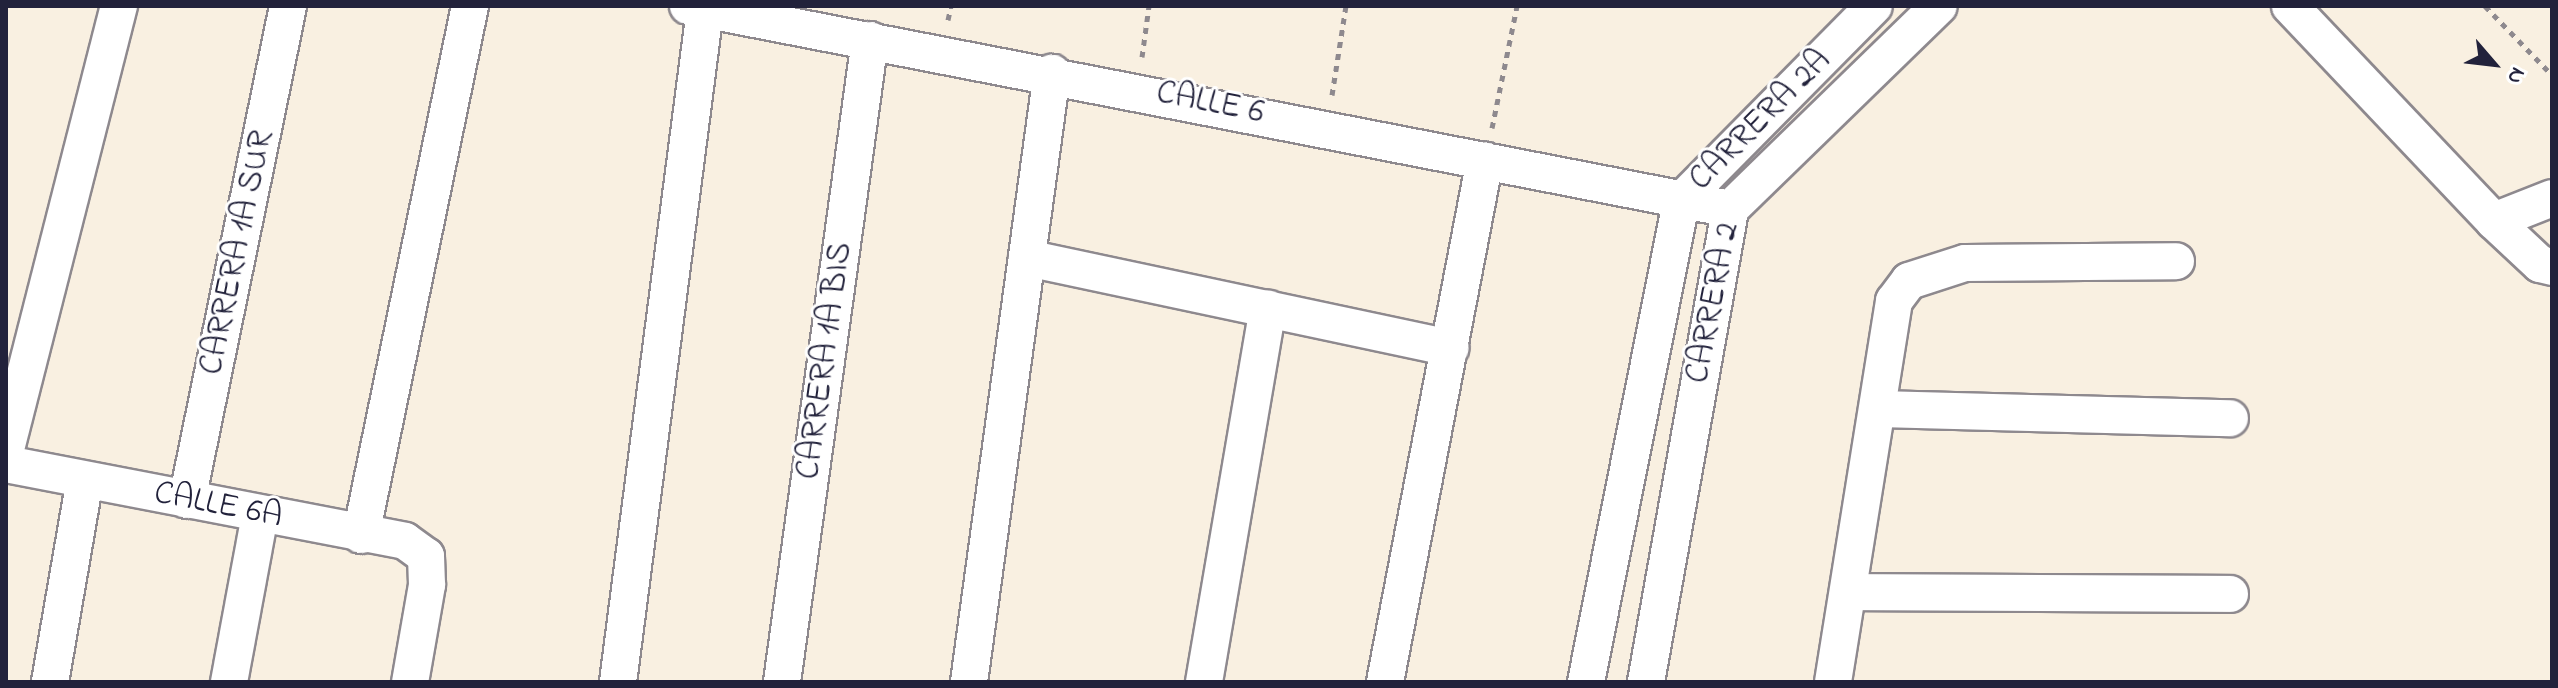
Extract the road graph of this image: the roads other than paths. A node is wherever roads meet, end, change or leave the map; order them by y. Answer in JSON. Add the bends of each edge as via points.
{"nodes":[{"id":1,"x":119,"y":6,"type":"edge"},
{"id":2,"x":288,"y":6,"type":"edge"},
{"id":3,"x":470,"y":6,"type":"edge"},
{"id":4,"x":1874,"y":6,"type":"edge"},
{"id":5,"x":1939,"y":6,"type":"edge"},
{"id":6,"x":2290,"y":6,"type":"edge"},
{"id":7,"x":697,"y":8,"type":"edge"},
{"id":8,"x":870,"y":40,"type":"junction"},
{"id":9,"x":1052,"y":73,"type":"junction"},
{"id":10,"x":1485,"y":160,"type":"junction"},
{"id":11,"x":2552,"y":198,"type":"edge"},
{"id":12,"x":1681,"y":201,"type":"junction"},
{"id":13,"x":1730,"y":209,"type":"junction"},
{"id":14,"x":2494,"y":221,"type":"junction"},
{"id":15,"x":1027,"y":258,"type":"junction"},
{"id":16,"x":2176,"y":261,"type":"dead end"},
{"id":17,"x":2552,"y":267,"type":"edge"},
{"id":18,"x":1268,"y":308,"type":"junction"},
{"id":19,"x":1451,"y":348,"type":"junction"},
{"id":20,"x":1878,"y":409,"type":"junction"},
{"id":21,"x":2230,"y":418,"type":"dead end"},
{"id":22,"x":6,"y":449,"type":"edge"},
{"id":23,"x":6,"y":464,"type":"edge"},
{"id":24,"x":85,"y":480,"type":"junction"},
{"id":25,"x":187,"y":500,"type":"junction"},
{"id":26,"x":260,"y":514,"type":"junction"},
{"id":27,"x":361,"y":535,"type":"junction"},
{"id":28,"x":1849,"y":592,"type":"junction"},
{"id":29,"x":2230,"y":594,"type":"dead end"},
{"id":30,"x":50,"y":682,"type":"edge"},
{"id":31,"x":229,"y":682,"type":"edge"},
{"id":32,"x":410,"y":682,"type":"edge"},
{"id":33,"x":618,"y":682,"type":"edge"},
{"id":34,"x":782,"y":682,"type":"edge"},
{"id":35,"x":969,"y":682,"type":"edge"},
{"id":36,"x":1204,"y":682,"type":"edge"},
{"id":37,"x":1385,"y":682,"type":"edge"},
{"id":38,"x":1586,"y":682,"type":"edge"},
{"id":39,"x":1646,"y":682,"type":"edge"},
{"id":40,"x":1833,"y":682,"type":"edge"}],
"edges":[{"from":1,"to":22,"type":"street"},
{"from":2,"to":25,"type":"street","name":"CARRERA 1A SUR"},
{"from":3,"to":27,"type":"street"},
{"from":4,"to":12,"type":"street","name":"CARRERA 2A"},
{"from":5,"to":13,"type":"street","name":"CARRERA 2"},
{"from":6,"to":14,"type":"street"},
{"from":7,"to":8,"type":"street","name":"CALLE 6"},
{"from":7,"to":33,"type":"street"},
{"from":8,"to":9,"type":"street","name":"CALLE 6"},
{"from":8,"to":34,"type":"street","name":"CARRERA 1A BIS"},
{"from":9,"to":10,"type":"street","name":"CALLE 6"},
{"from":9,"to":15,"type":"street"},
{"from":10,"to":12,"type":"street","name":"CALLE 6"},
{"from":10,"to":19,"type":"street"},
{"from":11,"to":14,"type":"street"},
{"from":12,"to":13,"type":"street","name":"CALLE 6"},
{"from":12,"to":38,"type":"street","name":"CARRERA 2"},
{"from":13,"to":39,"type":"street","name":"CARRERA 2"},
{"from":14,"to":17,"type":"street","via":[[2540,264]]},
{"from":15,"to":18,"type":"street"},
{"from":15,"to":35,"type":"street"},
{"from":16,"to":20,"type":"street","via":[[2023,259],[1928,271],[1909,281],[1894,301]]},
{"from":18,"to":19,"type":"street"},
{"from":18,"to":36,"type":"street"},
{"from":19,"to":37,"type":"street"},
{"from":20,"to":21,"type":"street"},
{"from":20,"to":28,"type":"street"},
{"from":23,"to":24,"type":"street","name":"CALLE 6A"},
{"from":24,"to":25,"type":"street","name":"CALLE 6A"},
{"from":24,"to":30,"type":"street"},
{"from":25,"to":26,"type":"street","name":"CALLE 6A"},
{"from":26,"to":27,"type":"street","name":"CALLE 6A"},
{"from":26,"to":31,"type":"street"},
{"from":27,"to":32,"type":"street","name":"CALLE 6A","via":[[405,541],[426,556],[427,585]]},
{"from":28,"to":29,"type":"street"},
{"from":28,"to":40,"type":"street"}]}
